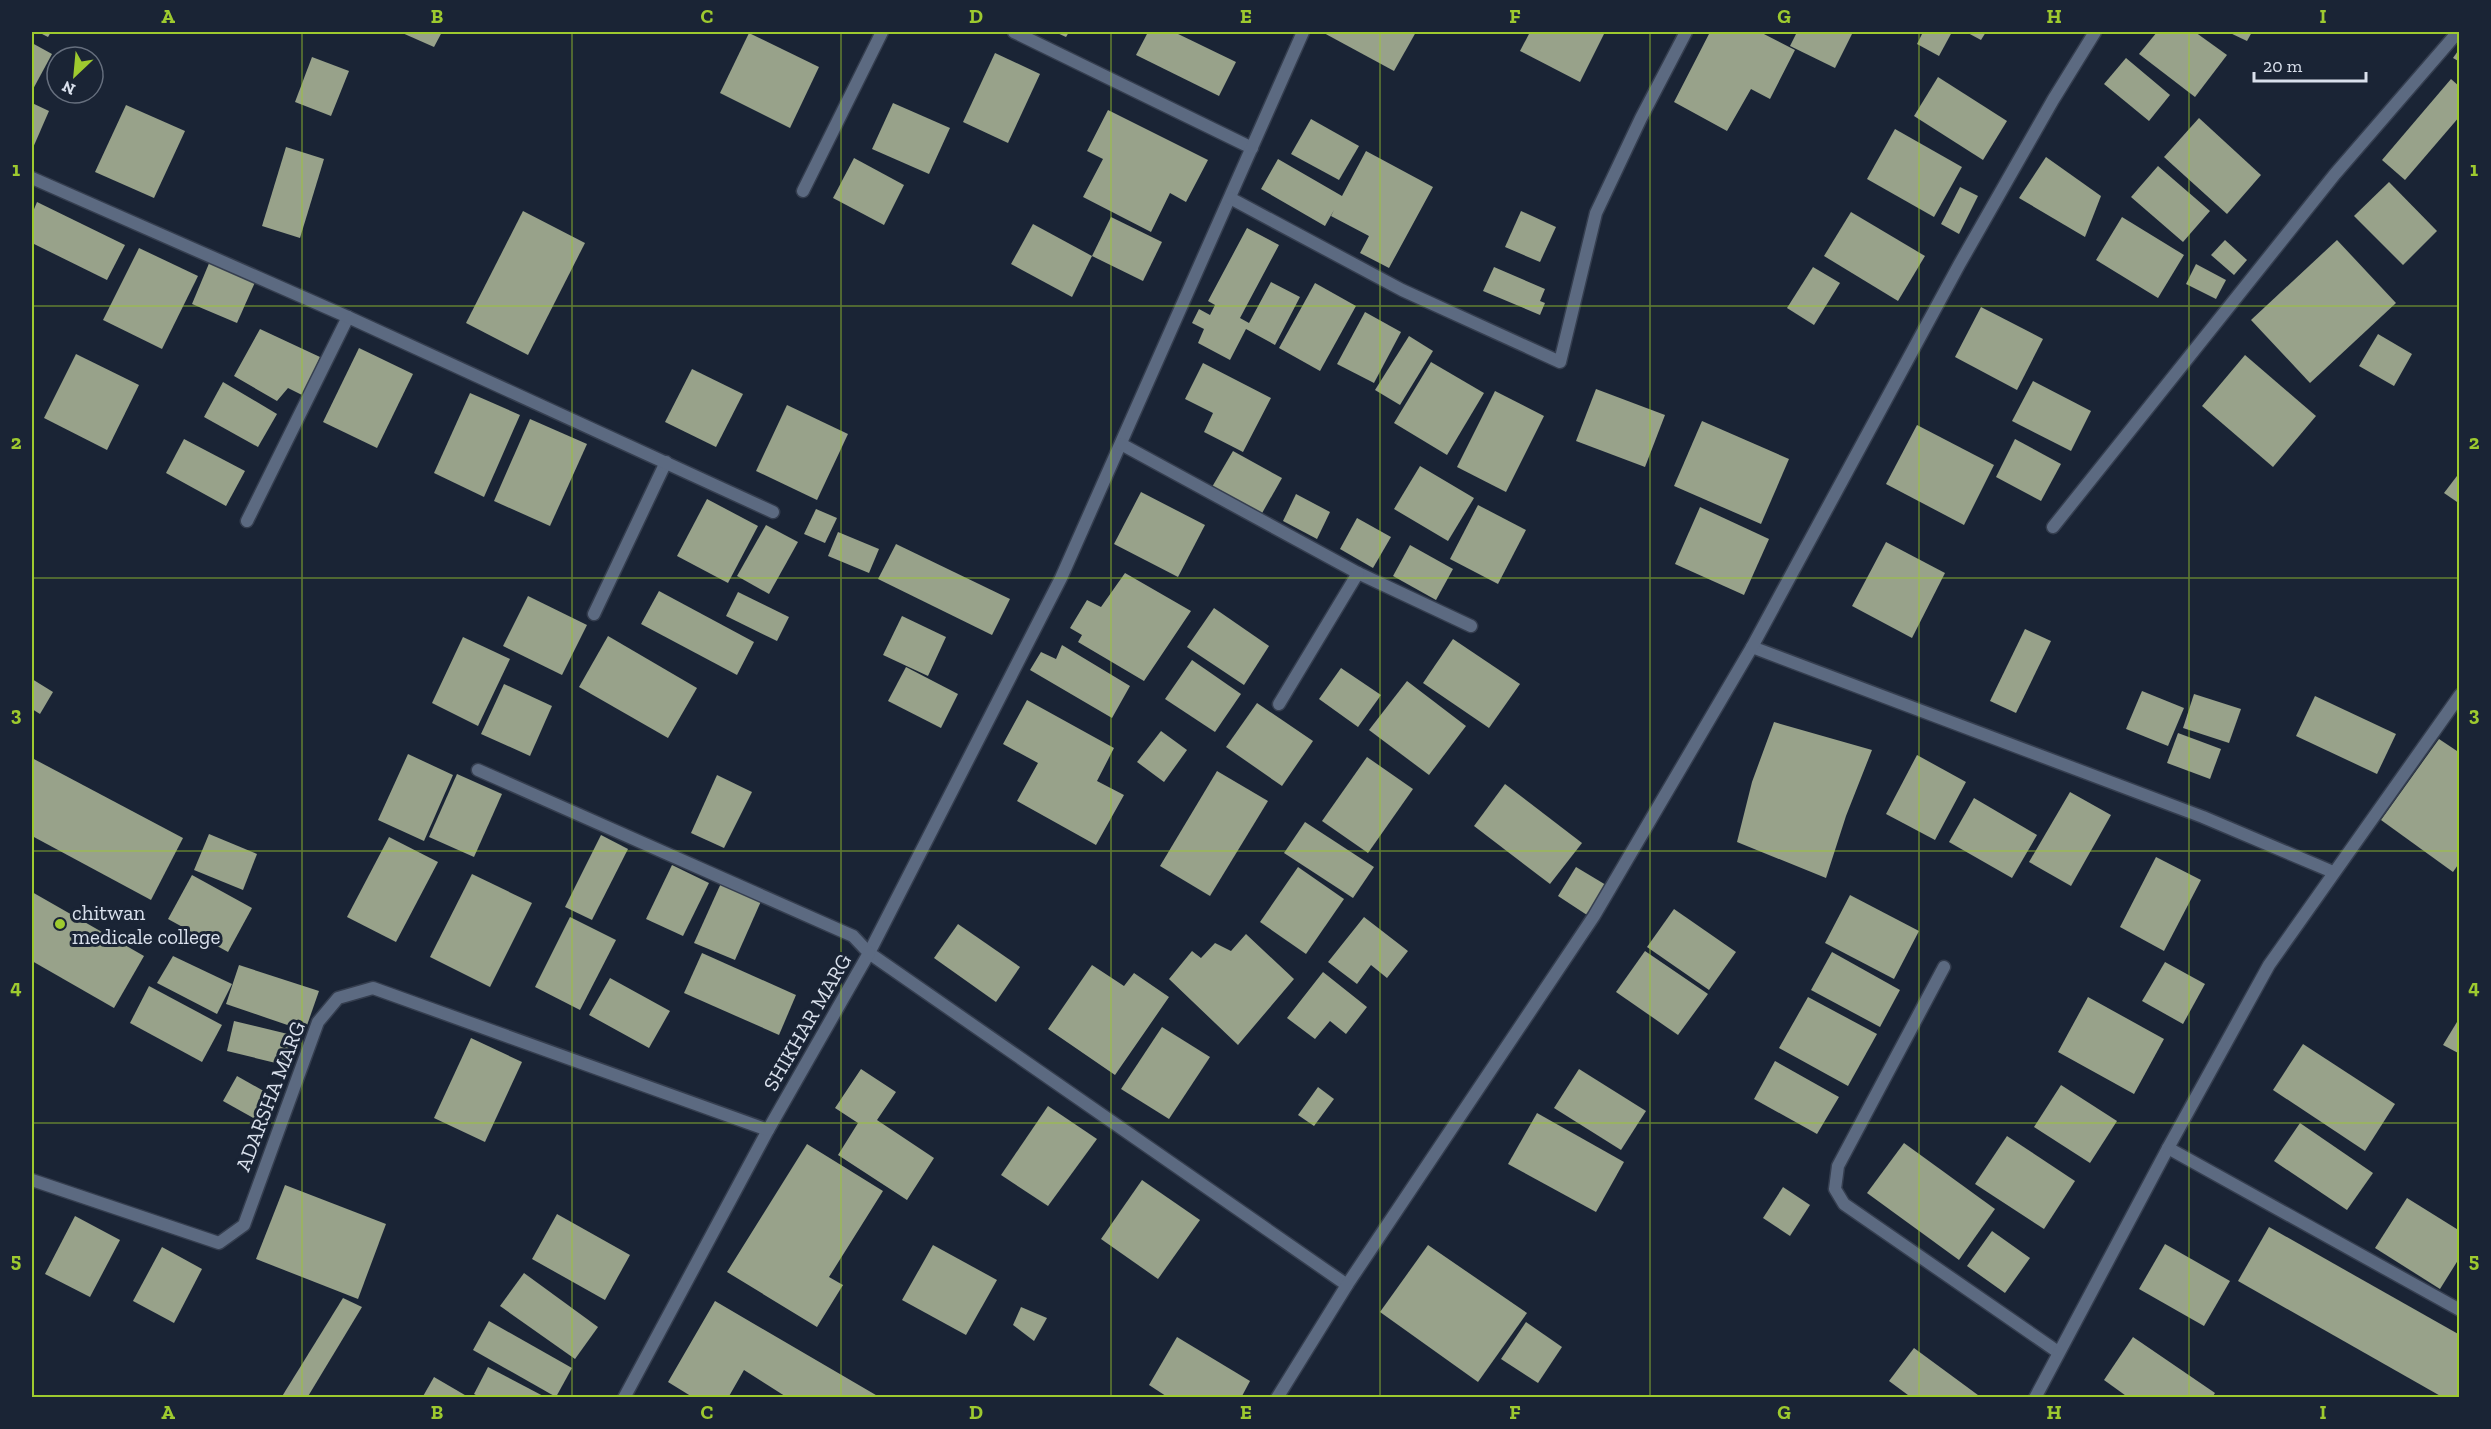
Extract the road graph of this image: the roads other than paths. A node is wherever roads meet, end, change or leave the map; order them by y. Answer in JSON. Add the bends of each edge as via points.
{"nodes":[{"id":1,"x":882,"y":32,"type":"edge"},
{"id":2,"x":1014,"y":32,"type":"edge"},
{"id":3,"x":1303,"y":32,"type":"edge"},
{"id":4,"x":1686,"y":32,"type":"edge"},
{"id":5,"x":2096,"y":32,"type":"edge"},
{"id":6,"x":2458,"y":32,"type":"edge"},
{"id":7,"x":1252,"y":148,"type":"junction"},
{"id":8,"x":32,"y":178,"type":"edge"},
{"id":9,"x":803,"y":190,"type":"dead end"},
{"id":10,"x":1230,"y":198,"type":"junction"},
{"id":11,"x":348,"y":317,"type":"junction"},
{"id":12,"x":1121,"y":444,"type":"junction"},
{"id":13,"x":666,"y":462,"type":"junction"},
{"id":14,"x":773,"y":512,"type":"dead end"},
{"id":15,"x":247,"y":520,"type":"dead end"},
{"id":16,"x":2054,"y":527,"type":"dead end"},
{"id":17,"x":1358,"y":573,"type":"junction"},
{"id":18,"x":594,"y":614,"type":"dead end"},
{"id":19,"x":1471,"y":626,"type":"dead end"},
{"id":20,"x":1752,"y":647,"type":"junction"},
{"id":21,"x":2460,"y":694,"type":"edge"},
{"id":22,"x":1278,"y":704,"type":"dead end"},
{"id":23,"x":478,"y":770,"type":"dead end"},
{"id":24,"x":2332,"y":872,"type":"junction"},
{"id":25,"x":870,"y":952,"type":"junction"},
{"id":26,"x":1944,"y":967,"type":"dead end"},
{"id":27,"x":768,"y":1130,"type":"junction"},
{"id":28,"x":2168,"y":1148,"type":"junction"},
{"id":29,"x":32,"y":1180,"type":"edge"},
{"id":30,"x":1347,"y":1286,"type":"junction"},
{"id":31,"x":2460,"y":1310,"type":"edge"},
{"id":32,"x":2058,"y":1352,"type":"junction"},
{"id":33,"x":629,"y":1396,"type":"edge"},
{"id":34,"x":1277,"y":1398,"type":"edge"},
{"id":35,"x":2035,"y":1398,"type":"edge"}],
"edges":[{"from":1,"to":9,"type":"street"},
{"from":2,"to":7,"type":"street"},
{"from":3,"to":7,"type":"street"},
{"from":4,"to":10,"type":"street","via":[[1596,213],[1560,362],[1402,290]]},
{"from":5,"to":20,"type":"street","via":[[1959,265]]},
{"from":6,"to":16,"type":"street","via":[[2335,174]]},
{"from":7,"to":10,"type":"street"},
{"from":8,"to":11,"type":"street"},
{"from":10,"to":12,"type":"street"},
{"from":11,"to":13,"type":"street"},
{"from":11,"to":15,"type":"street"},
{"from":12,"to":17,"type":"street"},
{"from":12,"to":25,"type":"street","via":[[1061,578]]},
{"from":13,"to":14,"type":"street"},
{"from":13,"to":18,"type":"street"},
{"from":17,"to":19,"type":"street"},
{"from":17,"to":22,"type":"street"},
{"from":20,"to":24,"type":"street","via":[[2203,817]]},
{"from":20,"to":30,"type":"street","via":[[1594,916]]},
{"from":21,"to":24,"type":"street"},
{"from":23,"to":25,"type":"street","name":"SHIKHAR MARG","via":[[853,936]]},
{"from":24,"to":28,"type":"street","via":[[2269,965]]},
{"from":25,"to":27,"type":"street","name":"SHIKHAR MARG"},
{"from":25,"to":30,"type":"street"},
{"from":26,"to":32,"type":"street","via":[[1838,1166],[1834,1189],[1844,1204]]},
{"from":27,"to":29,"type":"street","name":"ADARSHA MARG","via":[[374,988],[338,998],[318,1022],[244,1225],[219,1243]]},
{"from":27,"to":33,"type":"street","name":"SHIKHAR MARG"},
{"from":28,"to":31,"type":"street"},
{"from":28,"to":32,"type":"street"},
{"from":30,"to":34,"type":"street"},
{"from":32,"to":35,"type":"street"}]}
